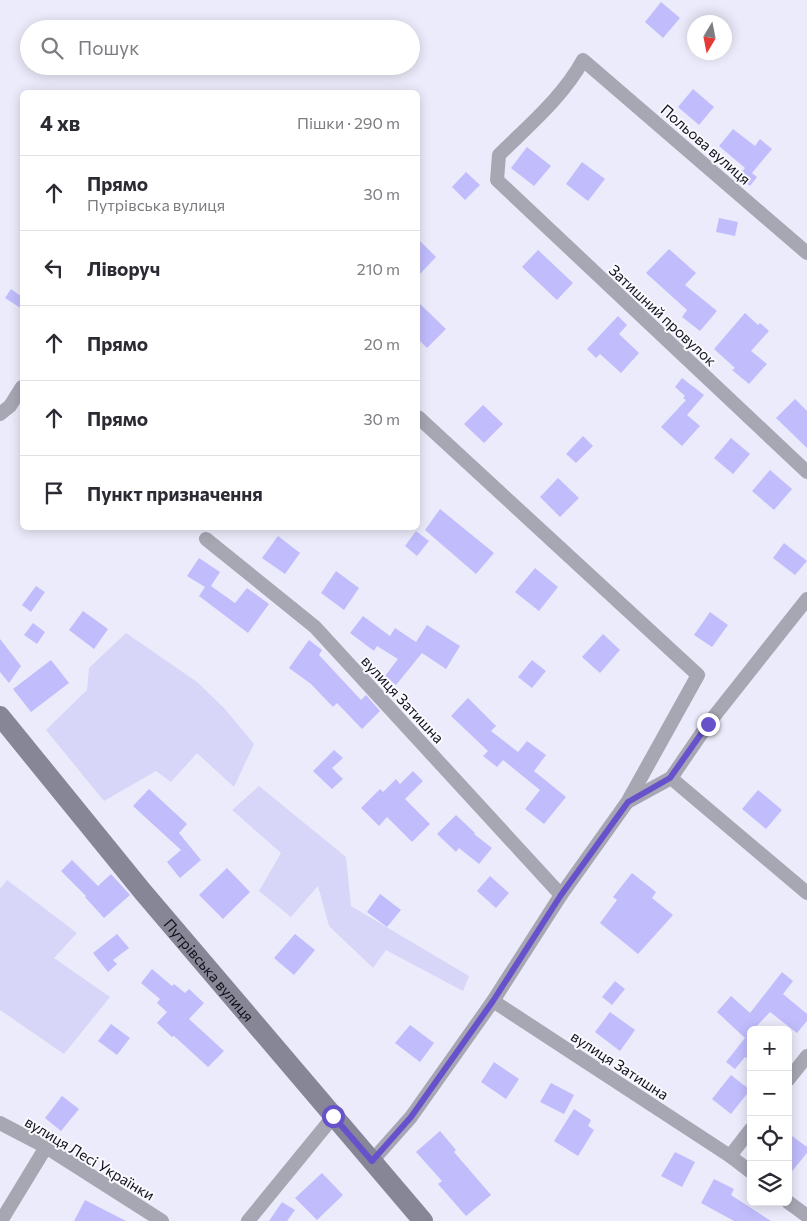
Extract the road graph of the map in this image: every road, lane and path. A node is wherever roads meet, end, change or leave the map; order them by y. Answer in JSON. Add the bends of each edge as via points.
{"nodes":[{"id":1,"x":497,"y":180,"type":"joint"},
{"id":2,"x":807,"y":253,"type":"edge"},
{"id":3,"x":20,"y":390,"type":"edge"},
{"id":4,"x":0,"y":414,"type":"edge"},
{"id":5,"x":420,"y":418,"type":"edge"},
{"id":6,"x":807,"y":472,"type":"edge"},
{"id":7,"x":206,"y":539,"type":"dead end"},
{"id":8,"x":807,"y":599,"type":"edge"},
{"id":9,"x":0,"y":716,"type":"edge"},
{"id":10,"x":670,"y":778,"type":"junction"},
{"id":11,"x":628,"y":802,"type":"junction"},
{"id":12,"x":807,"y":893,"type":"edge"},
{"id":13,"x":561,"y":895,"type":"junction"},
{"id":14,"x":493,"y":1001,"type":"junction"},
{"id":15,"x":807,"y":1056,"type":"edge"},
{"id":16,"x":792,"y":1075,"type":"edge"},
{"id":17,"x":333,"y":1116,"type":"junction"},
{"id":18,"x":0,"y":1123,"type":"edge"},
{"id":19,"x":747,"y":1134,"type":"edge"},
{"id":20,"x":46,"y":1147,"type":"junction"},
{"id":21,"x":730,"y":1156,"type":"junction"},
{"id":22,"x":372,"y":1161,"type":"junction"},
{"id":23,"x":747,"y":1169,"type":"edge"},
{"id":24,"x":792,"y":1205,"type":"edge"},
{"id":25,"x":807,"y":1216,"type":"edge"},
{"id":26,"x":1,"y":1221,"type":"edge"},
{"id":27,"x":162,"y":1221,"type":"edge"},
{"id":28,"x":248,"y":1221,"type":"edge"},
{"id":29,"x":423,"y":1221,"type":"edge"}],
"edges":[{"from":1,"to":2,"type":"street","name":"Польова вулиця","via":[[499,155],[539,116],[576,73],[583,60]]},
{"from":1,"to":6,"type":"street","name":"Затишний провулок"},
{"from":3,"to":4,"type":"street","via":[[10,406]]},
{"from":5,"to":11,"type":"street","via":[[698,675]]},
{"from":7,"to":13,"type":"street","name":"вулиця Затишна","via":[[315,627]]},
{"from":8,"to":10,"type":"street","via":[[708,724]]},
{"from":9,"to":17,"type":"main road","name":"Путрівська вулиця","via":[[143,892]]},
{"from":10,"to":11,"type":"street"},
{"from":10,"to":12,"type":"street"},
{"from":11,"to":13,"type":"street"},
{"from":13,"to":14,"type":"street"},
{"from":14,"to":21,"type":"street","name":"вулиця Затишна"},
{"from":14,"to":22,"type":"street","via":[[411,1117]]},
{"from":15,"to":16,"type":"street"},
{"from":17,"to":22,"type":"main road","name":"Путрівська вулиця"},
{"from":17,"to":28,"type":"street"},
{"from":18,"to":20,"type":"street","name":"вулиця Лесі Українки"},
{"from":19,"to":21,"type":"street"},
{"from":20,"to":26,"type":"street"},
{"from":20,"to":27,"type":"street","name":"вулиця Лесі Українки"},
{"from":21,"to":23,"type":"street","name":"вулиця Затишна"},
{"from":22,"to":29,"type":"main road","name":"Путрівська вулиця"},
{"from":24,"to":25,"type":"street"}]}
